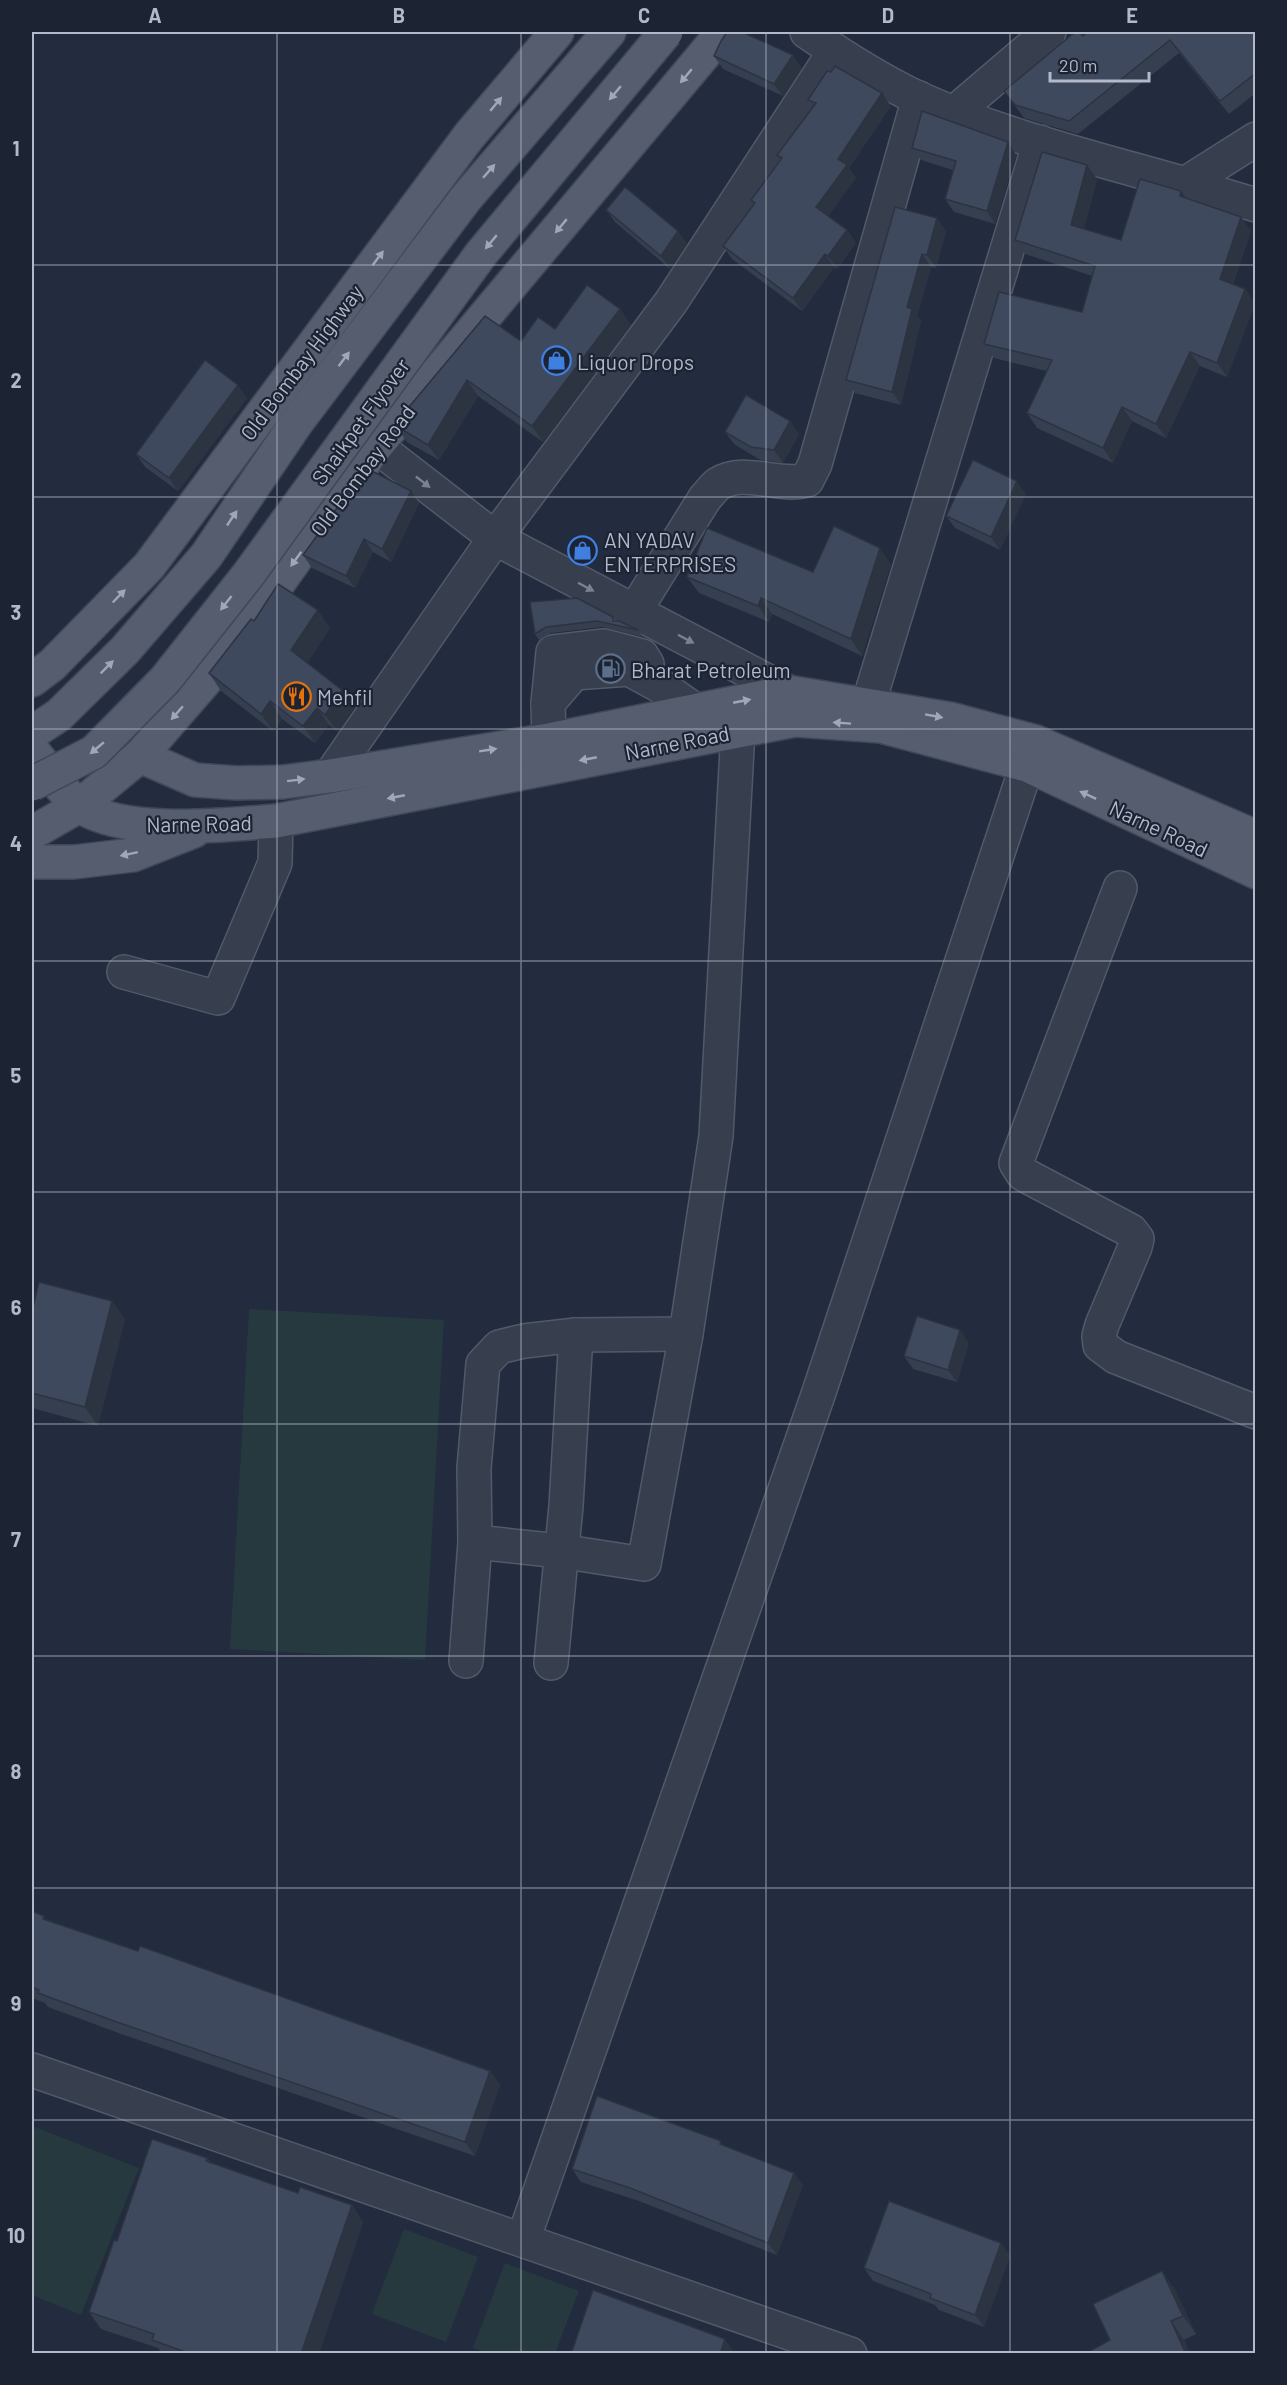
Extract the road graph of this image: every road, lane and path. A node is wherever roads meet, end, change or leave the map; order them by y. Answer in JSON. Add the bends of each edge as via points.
{"nodes":[{"id":1,"x":557,"y":32,"type":"edge"},
{"id":2,"x":609,"y":32,"type":"edge"},
{"id":3,"x":666,"y":32,"type":"edge"},
{"id":4,"x":723,"y":32,"type":"edge"},
{"id":5,"x":807,"y":32,"type":"edge"},
{"id":6,"x":1049,"y":32,"type":"edge"},
{"id":7,"x":836,"y":51,"type":"junction"},
{"id":8,"x":919,"y":98,"type":"junction"},
{"id":9,"x":954,"y":113,"type":"junction"},
{"id":10,"x":1256,"y":140,"type":"edge"},
{"id":11,"x":1040,"y":142,"type":"junction"},
{"id":12,"x":1185,"y":184,"type":"junction"},
{"id":13,"x":1256,"y":206,"type":"edge"},
{"id":14,"x":376,"y":446,"type":"junction"},
{"id":15,"x":495,"y":538,"type":"junction"},
{"id":16,"x":634,"y":612,"type":"junction"},
{"id":17,"x":32,"y":680,"type":"edge"},
{"id":18,"x":788,"y":692,"type":"junction"},
{"id":19,"x":868,"y":705,"type":"junction"},
{"id":20,"x":696,"y":711,"type":"junction"},
{"id":21,"x":738,"y":730,"type":"junction"},
{"id":22,"x":32,"y":733,"type":"edge"},
{"id":23,"x":549,"y":740,"type":"junction"},
{"id":24,"x":32,"y":750,"type":"edge"},
{"id":25,"x":140,"y":756,"type":"junction"},
{"id":26,"x":1028,"y":765,"type":"junction"},
{"id":27,"x":330,"y":776,"type":"junction"},
{"id":28,"x":32,"y":784,"type":"edge"},
{"id":29,"x":78,"y":806,"type":"junction"},
{"id":30,"x":276,"y":821,"type":"junction"},
{"id":31,"x":204,"y":827,"type":"junction"},
{"id":32,"x":32,"y":833,"type":"edge"},
{"id":33,"x":1256,"y":837,"type":"edge"},
{"id":34,"x":32,"y":862,"type":"edge"},
{"id":35,"x":1256,"y":872,"type":"edge"},
{"id":36,"x":1120,"y":888,"type":"dead end"},
{"id":37,"x":124,"y":972,"type":"dead end"},
{"id":38,"x":576,"y":1335,"type":"junction"},
{"id":39,"x":686,"y":1335,"type":"junction"},
{"id":40,"x":1256,"y":1412,"type":"edge"},
{"id":41,"x":475,"y":1542,"type":"junction"},
{"id":42,"x":560,"y":1551,"type":"junction"},
{"id":43,"x":466,"y":1661,"type":"dead end"},
{"id":44,"x":551,"y":1663,"type":"dead end"},
{"id":45,"x":32,"y":2070,"type":"edge"},
{"id":46,"x":523,"y":2240,"type":"junction"},
{"id":47,"x":808,"y":2347,"type":"edge"},
{"id":48,"x":850,"y":2354,"type":"edge"}],
"edges":[{"from":17,"to":1,"type":"main road","name":"Old Bombay Highway","one_way":true,"via":[[52,665],[149,566],[469,136]]},
{"from":22,"to":2,"type":"main road","one_way":true,"via":[[59,715],[125,650],[206,556],[297,422],[466,198]]},
{"from":3,"to":28,"type":"main road","name":"Shaikpet Flyover","one_way":true,"bridge":true,"via":[[481,254],[248,575],[165,680],[94,752]]},
{"from":4,"to":14,"type":"main road","name":"Old Bombay Road","one_way":true},
{"from":5,"to":7,"type":"street"},
{"from":6,"to":9,"type":"street"},
{"from":7,"to":8,"type":"street"},
{"from":7,"to":15,"type":"street","via":[[670,302]]},
{"from":8,"to":9,"type":"street"},
{"from":8,"to":16,"type":"street","via":[[815,464],[807,480],[795,483],[742,477],[718,485],[705,498]]},
{"from":9,"to":11,"type":"street"},
{"from":10,"to":12,"type":"street"},
{"from":11,"to":12,"type":"street"},
{"from":11,"to":19,"type":"street"},
{"from":12,"to":13,"type":"street"},
{"from":14,"to":15,"type":"street","one_way":true},
{"from":14,"to":25,"type":"main road","name":"Old Bombay Road","one_way":true,"via":[[225,658]]},
{"from":15,"to":16,"type":"street","one_way":true},
{"from":15,"to":27,"type":"street"},
{"from":16,"to":18,"type":"street","one_way":true},
{"from":18,"to":19,"type":"main road","name":"Narne Road"},
{"from":20,"to":18,"type":"main road","name":"Narne Road","one_way":true},
{"from":19,"to":33,"type":"main road","name":"Narne Road","one_way":true,"via":[[950,719],[1036,742]]},
{"from":20,"to":23,"type":"main road","name":"Narne Road"},
{"from":20,"to":23,"type":"street","via":[[662,687],[642,656],[604,646],[553,652]]},
{"from":26,"to":21,"type":"main road","name":"Narne Road","one_way":true,"via":[[881,726],[795,720]]},
{"from":21,"to":30,"type":"main road","name":"Narne Road","one_way":true},
{"from":21,"to":39,"type":"street","via":[[716,1136]]},
{"from":27,"to":23,"type":"main road","name":"Narne Road","one_way":true},
{"from":24,"to":29,"type":"main road"},
{"from":25,"to":27,"type":"main road","name":"Narne Road","one_way":true,"via":[[195,780],[283,782]]},
{"from":25,"to":29,"type":"main road","name":"Old Bombay Road"},
{"from":35,"to":26,"type":"main road","name":"Narne Road","one_way":true},
{"from":26,"to":46,"type":"street","via":[[818,1395]]},
{"from":29,"to":31,"type":"main road","name":"Narne Road","via":[[119,823]]},
{"from":29,"to":32,"type":"main road","name":"Old Bombay Road"},
{"from":30,"to":31,"type":"main road","name":"Narne Road"},
{"from":30,"to":37,"type":"street","via":[[275,863],[218,999]]},
{"from":31,"to":34,"type":"main road","one_way":true,"via":[[133,855]]},
{"from":36,"to":40,"type":"street","via":[[1016,1163],[1023,1174],[1131,1231],[1137,1239],[1102,1325],[1100,1345],[1116,1357]]},
{"from":38,"to":39,"type":"street"},
{"from":38,"to":41,"type":"street","via":[[499,1347],[483,1364],[474,1468]]},
{"from":38,"to":42,"type":"street"},
{"from":39,"to":42,"type":"street","via":[[644,1564]]},
{"from":41,"to":42,"type":"street"},
{"from":41,"to":43,"type":"street"},
{"from":42,"to":44,"type":"street"},
{"from":45,"to":46,"type":"street"},
{"from":46,"to":47,"type":"street"},
{"from":47,"to":48,"type":"street"}]}
